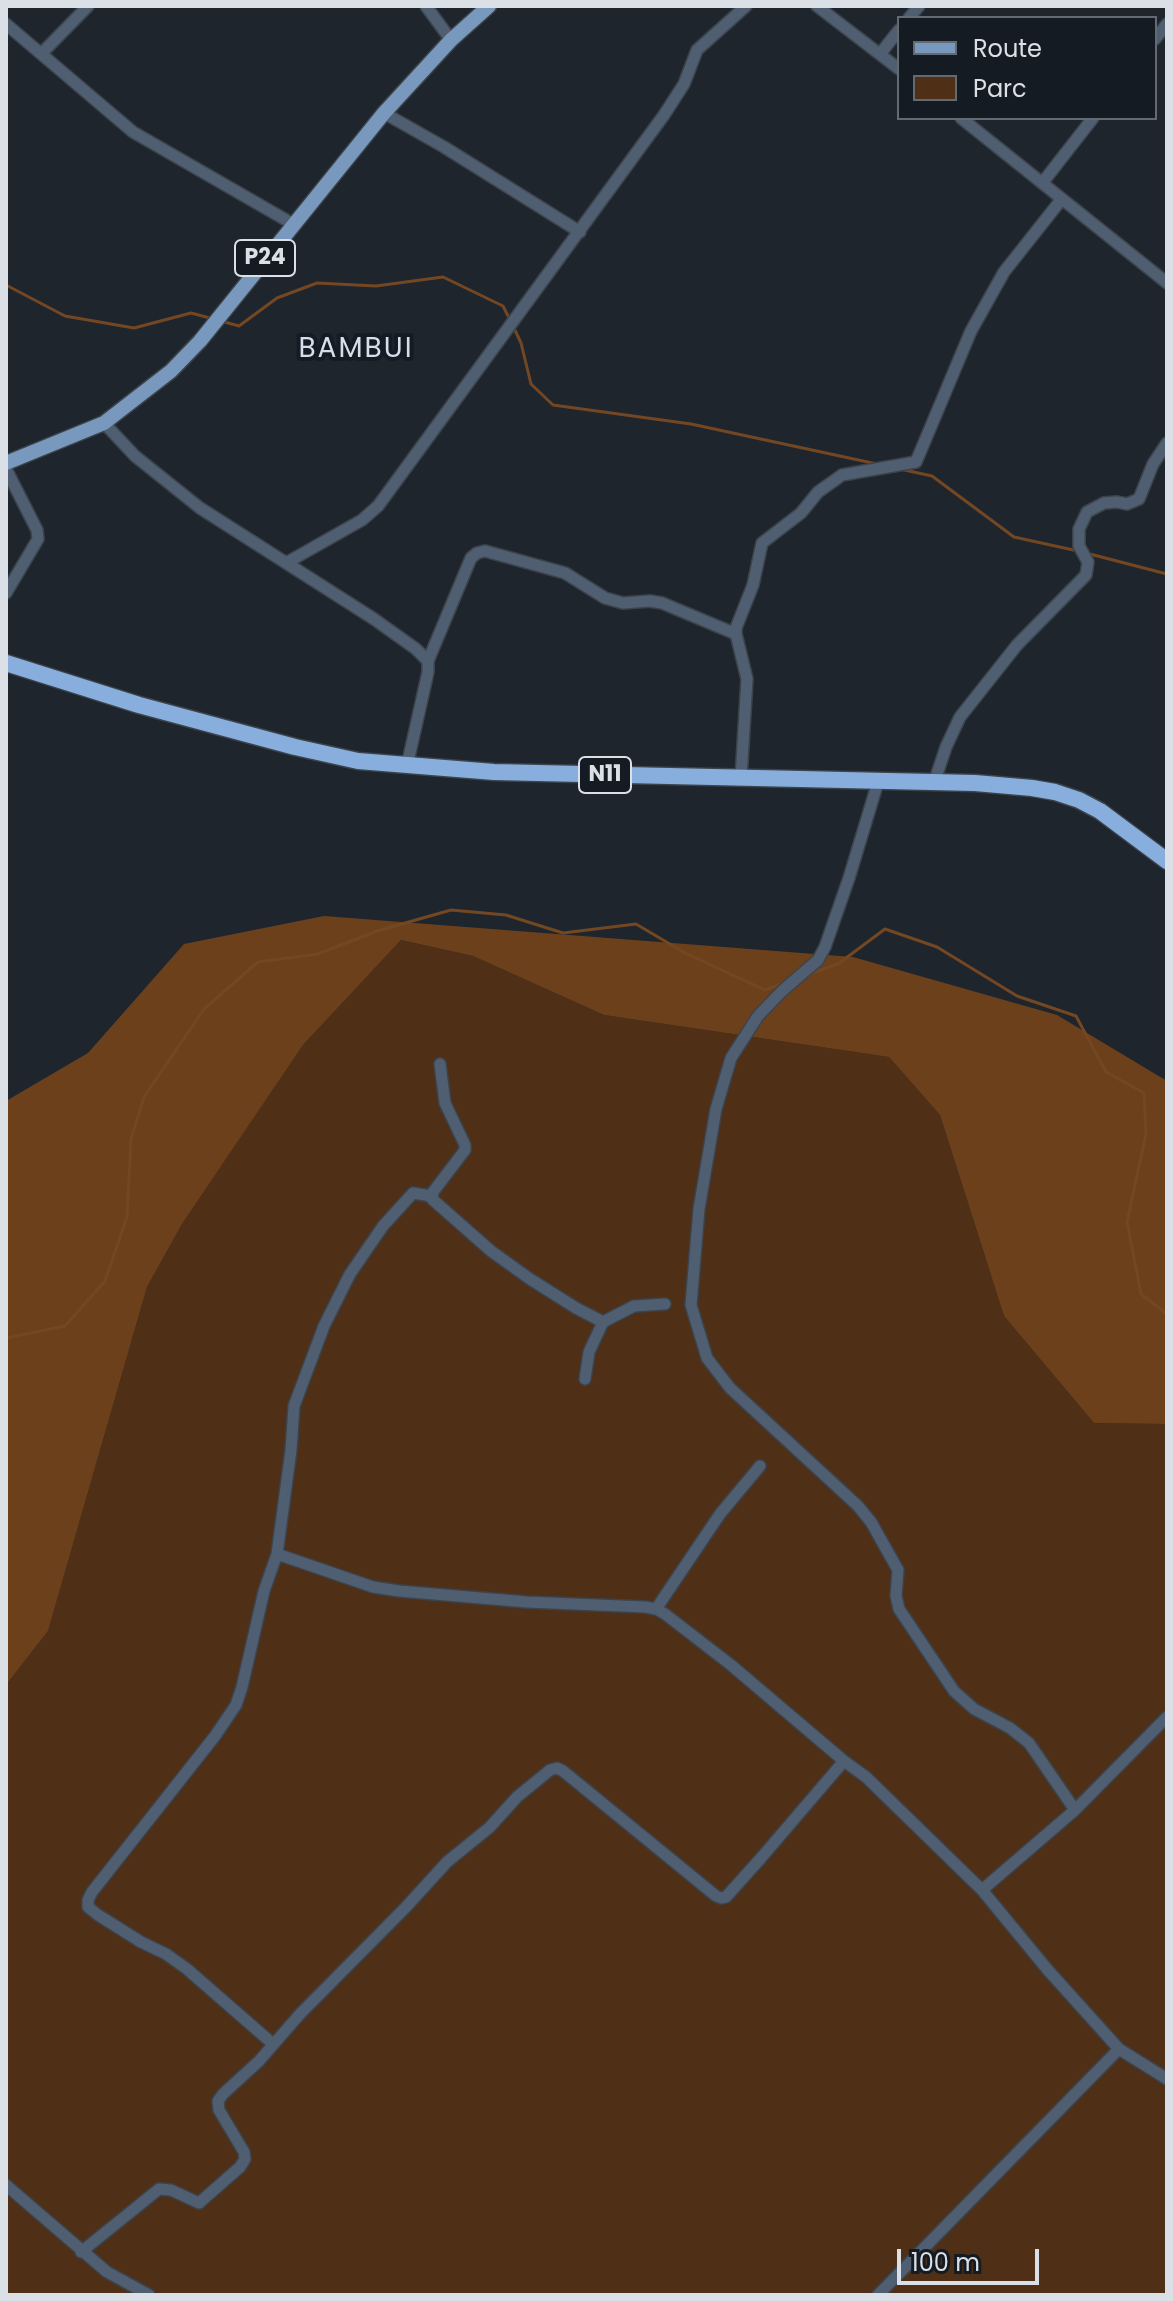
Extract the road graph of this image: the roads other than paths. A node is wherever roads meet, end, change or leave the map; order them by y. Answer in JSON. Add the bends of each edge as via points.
{"nodes":[{"id":1,"x":88,"y":6,"type":"edge"},
{"id":2,"x":426,"y":6,"type":"edge"},
{"id":3,"x":489,"y":6,"type":"edge"},
{"id":4,"x":746,"y":6,"type":"edge"},
{"id":5,"x":817,"y":6,"type":"edge"},
{"id":6,"x":6,"y":24,"type":"edge"},
{"id":7,"x":897,"y":33,"type":"edge"},
{"id":8,"x":451,"y":40,"type":"junction"},
{"id":9,"x":42,"y":53,"type":"junction"},
{"id":10,"x":880,"y":54,"type":"junction"},
{"id":11,"x":897,"y":67,"type":"edge"},
{"id":12,"x":384,"y":113,"type":"junction"},
{"id":13,"x":964,"y":120,"type":"edge"},
{"id":14,"x":1091,"y":120,"type":"edge"},
{"id":15,"x":1043,"y":182,"type":"junction"},
{"id":16,"x":1061,"y":200,"type":"junction"},
{"id":17,"x":293,"y":224,"type":"junction"},
{"id":18,"x":580,"y":232,"type":"junction"},
{"id":19,"x":1167,"y":283,"type":"edge"},
{"id":20,"x":104,"y":423,"type":"junction"},
{"id":21,"x":1167,"y":443,"type":"edge"},
{"id":22,"x":6,"y":466,"type":"edge"},
{"id":23,"x":286,"y":563,"type":"junction"},
{"id":24,"x":6,"y":593,"type":"edge"},
{"id":25,"x":736,"y":634,"type":"junction"},
{"id":26,"x":428,"y":661,"type":"junction"},
{"id":27,"x":6,"y":663,"type":"edge"},
{"id":28,"x":407,"y":766,"type":"junction"},
{"id":29,"x":741,"y":778,"type":"junction"},
{"id":30,"x":878,"y":782,"type":"junction"},
{"id":31,"x":934,"y":783,"type":"junction"},
{"id":32,"x":1167,"y":861,"type":"edge"},
{"id":33,"x":440,"y":1064,"type":"dead end"},
{"id":34,"x":431,"y":1196,"type":"junction"},
{"id":35,"x":665,"y":1304,"type":"dead end"},
{"id":36,"x":603,"y":1322,"type":"junction"},
{"id":37,"x":585,"y":1379,"type":"dead end"},
{"id":38,"x":760,"y":1466,"type":"dead end"},
{"id":39,"x":277,"y":1554,"type":"junction"},
{"id":40,"x":656,"y":1609,"type":"junction"},
{"id":41,"x":1167,"y":1717,"type":"edge"},
{"id":42,"x":844,"y":1761,"type":"junction"},
{"id":43,"x":1075,"y":1810,"type":"junction"},
{"id":44,"x":982,"y":1890,"type":"junction"},
{"id":45,"x":273,"y":2044,"type":"junction"},
{"id":46,"x":1119,"y":2049,"type":"junction"},
{"id":47,"x":1167,"y":2079,"type":"edge"},
{"id":48,"x":6,"y":2185,"type":"edge"},
{"id":49,"x":81,"y":2252,"type":"junction"},
{"id":50,"x":149,"y":2295,"type":"edge"},
{"id":51,"x":878,"y":2295,"type":"edge"}],
"edges":[{"from":1,"to":9,"type":"street"},
{"from":2,"to":8,"type":"street"},
{"from":3,"to":8,"type":"main road","number":"P24"},
{"from":4,"to":18,"type":"street","via":[[697,50],[684,84]]},
{"from":5,"to":10,"type":"street"},
{"from":6,"to":9,"type":"street"},
{"from":7,"to":10,"type":"street"},
{"from":8,"to":12,"type":"main road","number":"P24"},
{"from":9,"to":17,"type":"street","via":[[133,132]]},
{"from":10,"to":11,"type":"street"},
{"from":12,"to":17,"type":"main road","number":"P24"},
{"from":12,"to":18,"type":"street"},
{"from":13,"to":15,"type":"street"},
{"from":14,"to":15,"type":"street"},
{"from":15,"to":16,"type":"street"},
{"from":16,"to":19,"type":"street"},
{"from":16,"to":25,"type":"street","via":[[1004,272],[971,331],[917,459],[842,475],[762,543]]},
{"from":17,"to":20,"type":"main road","number":"P24","via":[[200,341],[160,381]]},
{"from":18,"to":23,"type":"street","via":[[378,506]]},
{"from":20,"to":22,"type":"main road","number":"P24"},
{"from":20,"to":23,"type":"street","via":[[135,456],[200,508]]},
{"from":21,"to":31,"type":"street","via":[[1139,499],[1104,503],[1087,512],[1079,529],[1086,575],[1017,645],[960,717]]},
{"from":22,"to":24,"type":"street","via":[[38,539]]},
{"from":23,"to":26,"type":"street"},
{"from":25,"to":26,"type":"street","via":[[662,603],[605,598],[565,573],[485,551],[471,558]]},
{"from":25,"to":29,"type":"street","via":[[747,679]]},
{"from":26,"to":28,"type":"street"},
{"from":27,"to":28,"type":"highway","number":"N11","via":[[295,747]]},
{"from":28,"to":29,"type":"highway","number":"N11"},
{"from":29,"to":30,"type":"highway","number":"N11"},
{"from":30,"to":31,"type":"highway","number":"N11"},
{"from":30,"to":43,"type":"street","via":[[825,947],[818,960],[758,1016],[731,1058],[716,1109],[699,1209],[691,1305],[707,1358],[730,1388],[871,1522],[898,1570],[899,1609],[954,1691],[1029,1743]]},
{"from":31,"to":32,"type":"highway","number":"N11","via":[[1032,788],[1079,800]]},
{"from":33,"to":34,"type":"street","via":[[445,1103],[465,1150]]},
{"from":34,"to":36,"type":"street","via":[[491,1251]]},
{"from":34,"to":39,"type":"street","via":[[413,1193],[383,1226],[350,1274],[324,1326],[294,1406]]},
{"from":35,"to":36,"type":"street","via":[[634,1306]]},
{"from":36,"to":37,"type":"street","via":[[589,1352]]},
{"from":38,"to":40,"type":"street","via":[[720,1514]]},
{"from":39,"to":40,"type":"street","via":[[399,1591]]},
{"from":39,"to":45,"type":"street","via":[[236,1705],[88,1900],[98,1915],[187,1969]]},
{"from":40,"to":42,"type":"street"},
{"from":41,"to":43,"type":"street"},
{"from":42,"to":44,"type":"street"},
{"from":42,"to":45,"type":"street","via":[[721,1898],[563,1771],[550,1770],[447,1862]]},
{"from":43,"to":44,"type":"street"},
{"from":44,"to":46,"type":"street"},
{"from":45,"to":49,"type":"street","via":[[218,2101],[244,2152],[240,2167],[199,2203],[159,2189]]},
{"from":46,"to":47,"type":"street"},
{"from":46,"to":51,"type":"street"},
{"from":48,"to":49,"type":"street"},
{"from":49,"to":50,"type":"street"}]}
